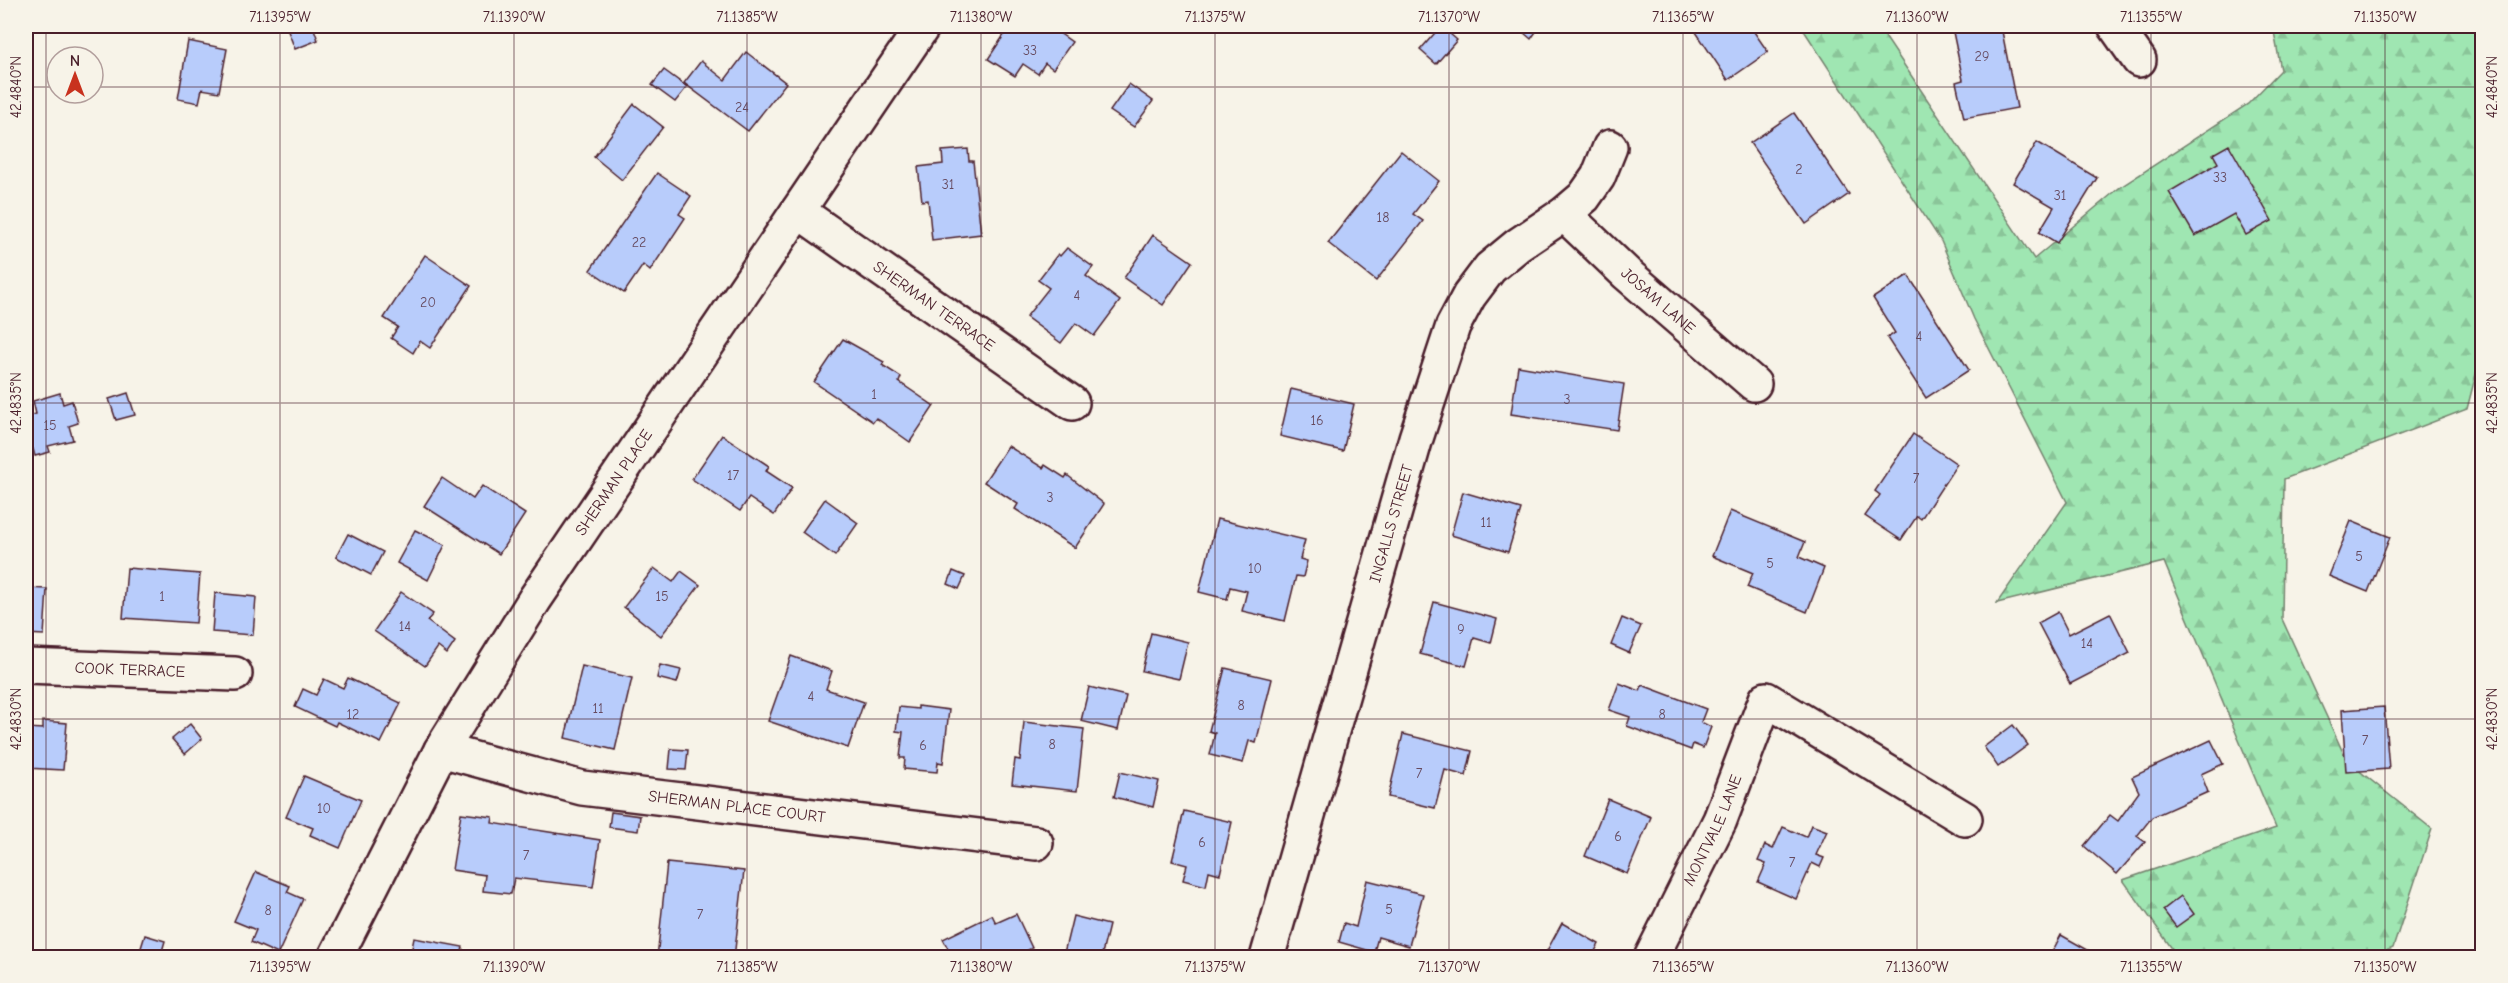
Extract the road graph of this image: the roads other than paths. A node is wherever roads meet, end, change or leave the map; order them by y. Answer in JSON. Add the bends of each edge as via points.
{"nodes":[{"id":1,"x":923,"y":26,"type":"edge"},
{"id":2,"x":2115,"y":26,"type":"edge"},
{"id":3,"x":2139,"y":60,"type":"dead end"},
{"id":4,"x":1610,"y":147,"type":"dead end"},
{"id":5,"x":798,"y":211,"type":"junction"},
{"id":6,"x":1564,"y":214,"type":"junction"},
{"id":7,"x":1754,"y":384,"type":"dead end"},
{"id":8,"x":1072,"y":403,"type":"dead end"},
{"id":9,"x":26,"y":666,"type":"edge"},
{"id":10,"x":235,"y":674,"type":"dead end"},
{"id":11,"x":441,"y":750,"type":"junction"},
{"id":12,"x":1965,"y":819,"type":"dead end"},
{"id":13,"x":1036,"y":843,"type":"dead end"},
{"id":14,"x":335,"y":957,"type":"edge"},
{"id":15,"x":1267,"y":957,"type":"edge"},
{"id":16,"x":1651,"y":957,"type":"edge"}],
"edges":[{"from":1,"to":5,"type":"street","name":"SHERMAN PLACE"},
{"from":2,"to":3,"type":"street"},
{"from":4,"to":6,"type":"street","name":"INGALLS STREET","via":[[1598,177]]},
{"from":5,"to":8,"type":"street","name":"SHERMAN TERRACE"},
{"from":5,"to":11,"type":"street","name":"SHERMAN PLACE","via":[[536,599]]},
{"from":6,"to":7,"type":"street","name":"JOSAM LANE"},
{"from":6,"to":15,"type":"street","name":"INGALLS STREET","via":[[1490,268],[1454,326],[1416,438]]},
{"from":9,"to":10,"type":"street","name":"COOK TERRACE"},
{"from":11,"to":13,"type":"street","name":"SHERMAN PLACE COURT","via":[[582,788]]},
{"from":11,"to":14,"type":"street","name":"SHERMAN PLACE"},
{"from":12,"to":16,"type":"street","name":"MONTVALE LANE","via":[[1766,699],[1720,820]]}]}
